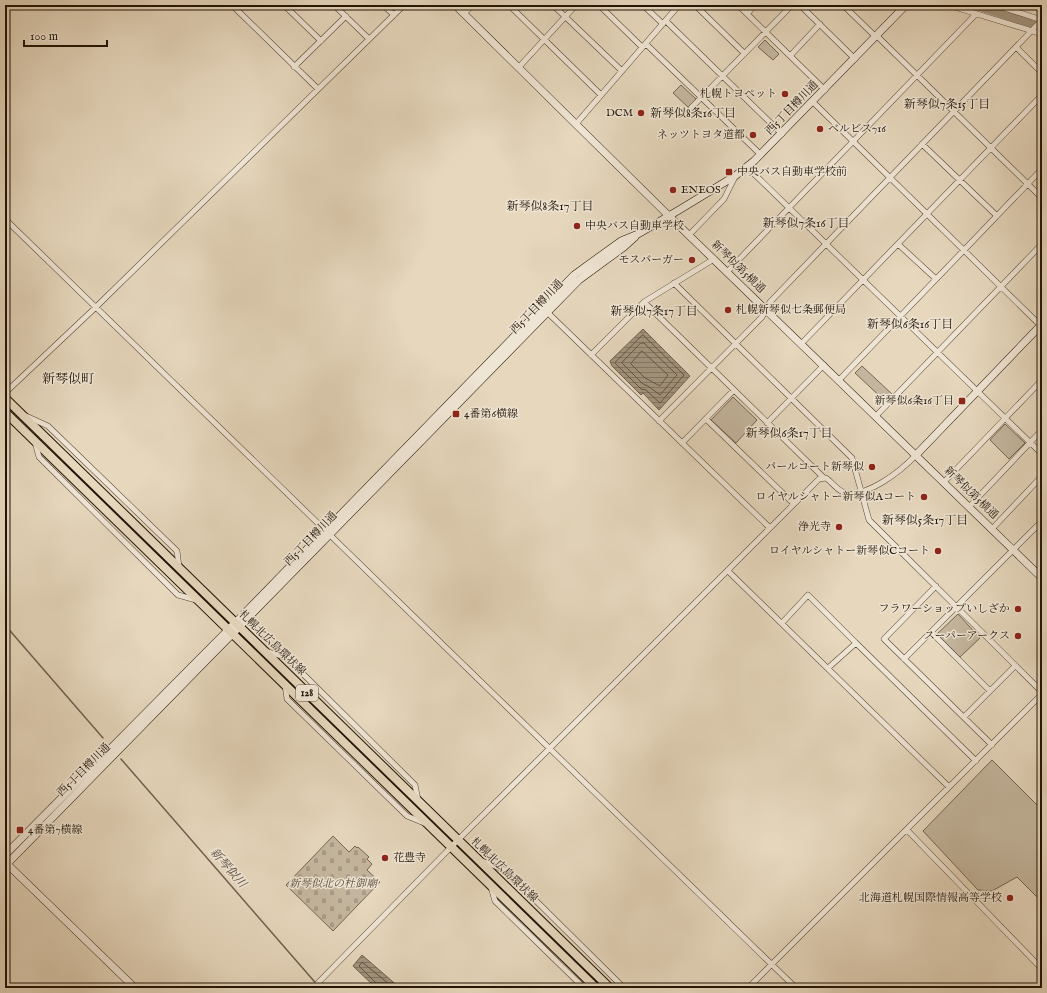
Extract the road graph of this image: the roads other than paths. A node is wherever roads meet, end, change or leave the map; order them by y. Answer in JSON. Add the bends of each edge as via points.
{"nodes":[{"id":1,"x":232,"y":5,"type":"edge"},
{"id":2,"x":284,"y":5,"type":"edge"},
{"id":3,"x":334,"y":5,"type":"edge"},
{"id":4,"x":383,"y":5,"type":"edge"},
{"id":5,"x":404,"y":5,"type":"edge"},
{"id":6,"x":455,"y":5,"type":"edge"},
{"id":7,"x":472,"y":5,"type":"edge"},
{"id":8,"x":509,"y":5,"type":"edge"},
{"id":9,"x":553,"y":5,"type":"edge"},
{"id":10,"x":576,"y":5,"type":"edge"},
{"id":11,"x":599,"y":5,"type":"edge"},
{"id":12,"x":643,"y":5,"type":"edge"},
{"id":13,"x":680,"y":5,"type":"edge"},
{"id":14,"x":694,"y":5,"type":"edge"},
{"id":15,"x":738,"y":5,"type":"edge"},
{"id":16,"x":755,"y":5,"type":"edge"},
{"id":17,"x":792,"y":5,"type":"edge"},
{"id":18,"x":800,"y":5,"type":"edge"},
{"id":19,"x":843,"y":5,"type":"edge"},
{"id":20,"x":906,"y":5,"type":"edge"},
{"id":21,"x":948,"y":5,"type":"edge"},
{"id":22,"x":995,"y":5,"type":"edge"},
{"id":23,"x":464,"y":14,"type":"junction"},
{"id":24,"x":747,"y":14,"type":"junction"},
{"id":25,"x":976,"y":14,"type":"junction"},
{"id":26,"x":394,"y":15,"type":"junction"},
{"id":27,"x":346,"y":16,"type":"junction"},
{"id":28,"x":565,"y":17,"type":"junction"},
{"id":29,"x":1042,"y":21,"type":"edge"},
{"id":30,"x":664,"y":22,"type":"junction"},
{"id":31,"x":820,"y":24,"type":"junction"},
{"id":32,"x":1033,"y":29,"type":"junction"},
{"id":33,"x":766,"y":32,"type":"junction"},
{"id":34,"x":1042,"y":34,"type":"edge"},
{"id":35,"x":876,"y":37,"type":"junction"},
{"id":36,"x":369,"y":39,"type":"junction"},
{"id":37,"x":544,"y":40,"type":"junction"},
{"id":38,"x":320,"y":41,"type":"junction"},
{"id":39,"x":644,"y":46,"type":"junction"},
{"id":40,"x":1016,"y":47,"type":"junction"},
{"id":41,"x":744,"y":54,"type":"junction"},
{"id":42,"x":790,"y":56,"type":"junction"},
{"id":43,"x":854,"y":59,"type":"junction"},
{"id":44,"x":294,"y":66,"type":"junction"},
{"id":45,"x":519,"y":67,"type":"junction"},
{"id":46,"x":622,"y":71,"type":"junction"},
{"id":47,"x":1042,"y":73,"type":"edge"},
{"id":48,"x":722,"y":76,"type":"junction"},
{"id":49,"x":917,"y":76,"type":"junction"},
{"id":50,"x":318,"y":89,"type":"junction"},
{"id":51,"x":825,"y":90,"type":"junction"},
{"id":52,"x":601,"y":95,"type":"junction"},
{"id":53,"x":1042,"y":95,"type":"edge"},
{"id":54,"x":701,"y":97,"type":"junction"},
{"id":55,"x":813,"y":102,"type":"junction"},
{"id":56,"x":691,"y":108,"type":"dead end"},
{"id":57,"x":954,"y":112,"type":"junction"},
{"id":58,"x":576,"y":124,"type":"junction"},
{"id":59,"x":782,"y":134,"type":"junction"},
{"id":60,"x":853,"y":141,"type":"junction"},
{"id":61,"x":922,"y":144,"type":"junction"},
{"id":62,"x":991,"y":148,"type":"junction"},
{"id":63,"x":761,"y":155,"type":"junction"},
{"id":64,"x":747,"y":167,"type":"junction"},
{"id":65,"x":1042,"y":169,"type":"edge"},
{"id":66,"x":735,"y":176,"type":"junction"},
{"id":67,"x":890,"y":178,"type":"junction"},
{"id":68,"x":960,"y":180,"type":"junction"},
{"id":69,"x":1028,"y":184,"type":"junction"},
{"id":70,"x":1042,"y":198,"type":"edge"},
{"id":71,"x":789,"y":208,"type":"junction"},
{"id":72,"x":927,"y":214,"type":"junction"},
{"id":73,"x":668,"y":216,"type":"junction"},
{"id":74,"x":997,"y":216,"type":"junction"},
{"id":75,"x":5,"y":219,"type":"edge"},
{"id":76,"x":689,"y":235,"type":"junction"},
{"id":77,"x":826,"y":244,"type":"junction"},
{"id":78,"x":898,"y":244,"type":"junction"},
{"id":79,"x":1042,"y":244,"type":"edge"},
{"id":80,"x":964,"y":250,"type":"junction"},
{"id":81,"x":714,"y":259,"type":"junction"},
{"id":82,"x":727,"y":272,"type":"junction"},
{"id":83,"x":936,"y":279,"type":"junction"},
{"id":84,"x":863,"y":280,"type":"junction"},
{"id":85,"x":674,"y":283,"type":"junction"},
{"id":86,"x":1001,"y":286,"type":"junction"},
{"id":87,"x":644,"y":302,"type":"junction"},
{"id":88,"x":96,"y":307,"type":"junction"},
{"id":89,"x":766,"y":309,"type":"junction"},
{"id":90,"x":545,"y":310,"type":"junction"},
{"id":91,"x":901,"y":316,"type":"junction"},
{"id":92,"x":1042,"y":325,"type":"edge"},
{"id":93,"x":736,"y":343,"type":"junction"},
{"id":94,"x":801,"y":344,"type":"junction"},
{"id":95,"x":938,"y":352,"type":"junction"},
{"id":96,"x":591,"y":355,"type":"junction"},
{"id":97,"x":824,"y":365,"type":"junction"},
{"id":98,"x":712,"y":367,"type":"junction"},
{"id":99,"x":839,"y":380,"type":"junction"},
{"id":100,"x":1042,"y":380,"type":"edge"},
{"id":101,"x":734,"y":390,"type":"junction"},
{"id":102,"x":978,"y":391,"type":"junction"},
{"id":103,"x":5,"y":393,"type":"edge"},
{"id":104,"x":791,"y":397,"type":"junction"},
{"id":105,"x":5,"y":398,"type":"edge"},
{"id":106,"x":5,"y":412,"type":"edge"},
{"id":107,"x":876,"y":416,"type":"junction"},
{"id":108,"x":1005,"y":418,"type":"junction"},
{"id":109,"x":706,"y":419,"type":"junction"},
{"id":110,"x":659,"y":421,"type":"junction"},
{"id":111,"x":766,"y":423,"type":"junction"},
{"id":112,"x":1042,"y":430,"type":"edge"},
{"id":113,"x":1030,"y":442,"type":"junction"},
{"id":114,"x":682,"y":443,"type":"junction"},
{"id":115,"x":1042,"y":454,"type":"edge"},
{"id":116,"x":916,"y":455,"type":"junction"},
{"id":117,"x":1042,"y":476,"type":"edge"},
{"id":118,"x":823,"y":477,"type":"junction"},
{"id":119,"x":944,"y":482,"type":"junction"},
{"id":120,"x":861,"y":491,"type":"junction"},
{"id":121,"x":794,"y":504,"type":"junction"},
{"id":122,"x":969,"y":507,"type":"junction"},
{"id":123,"x":1042,"y":520,"type":"edge"},
{"id":124,"x":770,"y":528,"type":"junction"},
{"id":125,"x":992,"y":528,"type":"junction"},
{"id":126,"x":328,"y":532,"type":"junction"},
{"id":127,"x":1013,"y":549,"type":"junction"},
{"id":128,"x":728,"y":571,"type":"junction"},
{"id":129,"x":1042,"y":578,"type":"edge"},
{"id":130,"x":936,"y":586,"type":"junction"},
{"id":131,"x":957,"y":606,"type":"junction"},
{"id":132,"x":782,"y":623,"type":"junction"},
{"id":133,"x":238,"y":625,"type":"junction"},
{"id":134,"x":231,"y":632,"type":"junction"},
{"id":135,"x":931,"y":632,"type":"junction"},
{"id":136,"x":856,"y":643,"type":"junction"},
{"id":137,"x":904,"y":659,"type":"junction"},
{"id":138,"x":1016,"y":666,"type":"junction"},
{"id":139,"x":828,"y":668,"type":"junction"},
{"id":140,"x":990,"y":691,"type":"junction"},
{"id":141,"x":1042,"y":693,"type":"edge"},
{"id":142,"x":964,"y":718,"type":"junction"},
{"id":143,"x":992,"y":745,"type":"junction"},
{"id":144,"x":551,"y":748,"type":"junction"},
{"id":145,"x":976,"y":761,"type":"junction"},
{"id":146,"x":950,"y":787,"type":"junction"},
{"id":147,"x":907,"y":830,"type":"junction"},
{"id":148,"x":458,"y":840,"type":"junction"},
{"id":149,"x":452,"y":847,"type":"junction"},
{"id":150,"x":5,"y":856,"type":"edge"},
{"id":151,"x":477,"y":859,"type":"junction"},
{"id":152,"x":6,"y":864,"type":"edge"},
{"id":153,"x":490,"y":884,"type":"junction"},
{"id":154,"x":772,"y":963,"type":"junction"},
{"id":155,"x":1042,"y":969,"type":"edge"},
{"id":156,"x":314,"y":987,"type":"edge"},
{"id":157,"x":135,"y":988,"type":"edge"},
{"id":158,"x":584,"y":988,"type":"edge"},
{"id":159,"x":596,"y":988,"type":"edge"},
{"id":160,"x":610,"y":988,"type":"edge"},
{"id":161,"x":624,"y":988,"type":"edge"},
{"id":162,"x":748,"y":988,"type":"edge"},
{"id":163,"x":796,"y":988,"type":"edge"}],
"edges":[{"from":1,"to":44,"type":"street"},
{"from":2,"to":38,"type":"street"},
{"from":3,"to":27,"type":"street"},
{"from":4,"to":26,"type":"street"},
{"from":5,"to":26,"type":"street"},
{"from":6,"to":23,"type":"main road","name":"新琴似第5横通"},
{"from":7,"to":23,"type":"street"},
{"from":8,"to":37,"type":"street"},
{"from":9,"to":28,"type":"street"},
{"from":10,"to":28,"type":"street"},
{"from":11,"to":39,"type":"street"},
{"from":12,"to":30,"type":"street"},
{"from":13,"to":30,"type":"street"},
{"from":14,"to":41,"type":"street"},
{"from":15,"to":24,"type":"street"},
{"from":16,"to":24,"type":"street"},
{"from":17,"to":33,"type":"street"},
{"from":18,"to":31,"type":"street"},
{"from":19,"to":35,"type":"street"},
{"from":20,"to":35,"type":"main road","name":"西5丁目樽川通"},
{"from":21,"to":25,"type":"street"},
{"from":22,"to":29,"type":"street"},
{"from":23,"to":45,"type":"main road","name":"新琴似第5横通"},
{"from":24,"to":33,"type":"street"},
{"from":25,"to":32,"type":"street"},
{"from":25,"to":49,"type":"street"},
{"from":26,"to":36,"type":"street"},
{"from":27,"to":36,"type":"street"},
{"from":27,"to":38,"type":"street"},
{"from":28,"to":37,"type":"street"},
{"from":28,"to":46,"type":"street"},
{"from":29,"to":32,"type":"street"},
{"from":30,"to":39,"type":"street"},
{"from":30,"to":48,"type":"street"},
{"from":31,"to":42,"type":"street"},
{"from":31,"to":43,"type":"street"},
{"from":32,"to":34,"type":"street"},
{"from":32,"to":40,"type":"street"},
{"from":33,"to":41,"type":"street"},
{"from":33,"to":42,"type":"street"},
{"from":35,"to":43,"type":"main road","name":"西5丁目樽川通"},
{"from":35,"to":49,"type":"street"},
{"from":36,"to":50,"type":"street"},
{"from":37,"to":45,"type":"street"},
{"from":37,"to":52,"type":"street"},
{"from":38,"to":44,"type":"street"},
{"from":39,"to":46,"type":"street"},
{"from":39,"to":54,"type":"street"},
{"from":40,"to":47,"type":"street"},
{"from":40,"to":57,"type":"street"},
{"from":41,"to":48,"type":"street"},
{"from":42,"to":51,"type":"street"},
{"from":43,"to":51,"type":"main road","name":"西5丁目樽川通"},
{"from":44,"to":50,"type":"street"},
{"from":45,"to":58,"type":"main road","name":"新琴似第5横通"},
{"from":46,"to":52,"type":"street"},
{"from":48,"to":54,"type":"street"},
{"from":48,"to":59,"type":"street"},
{"from":49,"to":57,"type":"street"},
{"from":49,"to":60,"type":"street"},
{"from":50,"to":88,"type":"street"},
{"from":51,"to":55,"type":"main road","name":"西5丁目樽川通"},
{"from":52,"to":58,"type":"street"},
{"from":53,"to":62,"type":"street"},
{"from":54,"to":56,"type":"street"},
{"from":54,"to":63,"type":"street"},
{"from":55,"to":59,"type":"main road","name":"西5丁目樽川通"},
{"from":55,"to":60,"type":"street"},
{"from":57,"to":61,"type":"street"},
{"from":57,"to":62,"type":"street"},
{"from":58,"to":73,"type":"main road","name":"新琴似第5横通"},
{"from":59,"to":63,"type":"main road","name":"西5丁目樽川通"},
{"from":60,"to":67,"type":"street"},
{"from":60,"to":71,"type":"street"},
{"from":61,"to":67,"type":"street"},
{"from":61,"to":68,"type":"street"},
{"from":62,"to":68,"type":"street"},
{"from":62,"to":69,"type":"street"},
{"from":63,"to":64,"type":"main road","name":"西5丁目樽川通"},
{"from":64,"to":66,"type":"main road","name":"西5丁目樽川通"},
{"from":64,"to":71,"type":"street"},
{"from":65,"to":69,"type":"street"},
{"from":66,"to":73,"type":"main road","name":"西5丁目樽川通"},
{"from":66,"to":76,"type":"street","via":[[724,199]]},
{"from":67,"to":72,"type":"street"},
{"from":67,"to":77,"type":"street"},
{"from":68,"to":72,"type":"street"},
{"from":68,"to":74,"type":"street"},
{"from":69,"to":70,"type":"street"},
{"from":69,"to":74,"type":"street"},
{"from":71,"to":77,"type":"street"},
{"from":71,"to":82,"type":"street"},
{"from":72,"to":78,"type":"street"},
{"from":72,"to":80,"type":"street"},
{"from":73,"to":76,"type":"main road","name":"新琴似第5横通"},
{"from":73,"to":90,"type":"main road","name":"西5丁目樽川通","via":[[638,234]]},
{"from":74,"to":80,"type":"street"},
{"from":75,"to":88,"type":"street"},
{"from":76,"to":81,"type":"main road","name":"新琴似第5横通"},
{"from":77,"to":84,"type":"street"},
{"from":77,"to":89,"type":"street"},
{"from":78,"to":83,"type":"street"},
{"from":78,"to":84,"type":"street"},
{"from":79,"to":86,"type":"street"},
{"from":80,"to":83,"type":"street"},
{"from":80,"to":86,"type":"street"},
{"from":81,"to":82,"type":"main road","name":"新琴似第5横通"},
{"from":81,"to":85,"type":"street"},
{"from":82,"to":89,"type":"main road","name":"新琴似第5横通"},
{"from":83,"to":91,"type":"street"},
{"from":84,"to":91,"type":"street"},
{"from":84,"to":94,"type":"street"},
{"from":85,"to":87,"type":"street"},
{"from":85,"to":93,"type":"street"},
{"from":86,"to":92,"type":"street"},
{"from":86,"to":95,"type":"street"},
{"from":87,"to":96,"type":"street"},
{"from":87,"to":98,"type":"street"},
{"from":88,"to":103,"type":"street"},
{"from":88,"to":126,"type":"street"},
{"from":89,"to":93,"type":"street","via":[[762,317]]},
{"from":89,"to":94,"type":"main road","name":"新琴似第5横通"},
{"from":90,"to":96,"type":"street"},
{"from":90,"to":126,"type":"main road","name":"西5丁目樽川通"},
{"from":91,"to":95,"type":"street"},
{"from":91,"to":99,"type":"street"},
{"from":92,"to":102,"type":"main road"},
{"from":93,"to":98,"type":"street"},
{"from":93,"to":104,"type":"street"},
{"from":94,"to":97,"type":"main road","name":"新琴似第5横通"},
{"from":95,"to":102,"type":"street"},
{"from":95,"to":107,"type":"street"},
{"from":96,"to":110,"type":"street"},
{"from":97,"to":99,"type":"main road","name":"新琴似第5横通"},
{"from":97,"to":104,"type":"street"},
{"from":98,"to":101,"type":"street"},
{"from":98,"to":110,"type":"street"},
{"from":99,"to":107,"type":"main road","name":"新琴似第5横通"},
{"from":100,"to":108,"type":"street"},
{"from":101,"to":109,"type":"street"},
{"from":101,"to":111,"type":"street"},
{"from":102,"to":108,"type":"street"},
{"from":102,"to":116,"type":"main road"},
{"from":104,"to":111,"type":"street"},
{"from":104,"to":120,"type":"street","via":[[852,458]]},
{"from":105,"to":133,"type":"main road","name":"札幌北広島環状線","number":"128"},
{"from":106,"to":134,"type":"main road","name":"札幌北広島環状線","number":"128"},
{"from":107,"to":116,"type":"main road","name":"新琴似第5横通"},
{"from":108,"to":113,"type":"street"},
{"from":108,"to":119,"type":"street"},
{"from":109,"to":114,"type":"street"},
{"from":109,"to":121,"type":"street"},
{"from":110,"to":114,"type":"street"},
{"from":111,"to":118,"type":"street"},
{"from":112,"to":113,"type":"street"},
{"from":113,"to":115,"type":"street"},
{"from":113,"to":122,"type":"street"},
{"from":114,"to":124,"type":"street"},
{"from":116,"to":119,"type":"main road","name":"新琴似第5横通"},
{"from":116,"to":120,"type":"street","via":[[893,476]]},
{"from":117,"to":125,"type":"street"},
{"from":118,"to":120,"type":"street","via":[[828,478],[843,492]]},
{"from":118,"to":121,"type":"street"},
{"from":119,"to":122,"type":"main road","name":"新琴似第5横通"},
{"from":120,"to":130,"type":"street","via":[[869,520]]},
{"from":121,"to":124,"type":"street"},
{"from":122,"to":125,"type":"main road","name":"新琴似第5横通"},
{"from":123,"to":127,"type":"street"},
{"from":124,"to":128,"type":"street"},
{"from":125,"to":127,"type":"main road","name":"新琴似第5横通"},
{"from":126,"to":133,"type":"main road","name":"西5丁目樽川通"},
{"from":126,"to":144,"type":"street"},
{"from":127,"to":129,"type":"main road","name":"新琴似第5横通"},
{"from":127,"to":131,"type":"street"},
{"from":128,"to":132,"type":"street"},
{"from":128,"to":144,"type":"street"},
{"from":130,"to":131,"type":"street"},
{"from":130,"to":137,"type":"street","via":[[884,639]]},
{"from":131,"to":135,"type":"street"},
{"from":131,"to":138,"type":"street"},
{"from":132,"to":136,"type":"street","via":[[808,595]]},
{"from":132,"to":139,"type":"street"},
{"from":133,"to":134,"type":"main road","name":"西5丁目樽川通"},
{"from":133,"to":148,"type":"main road","name":"札幌北広島環状線","number":"128"},
{"from":134,"to":149,"type":"main road","name":"札幌北広島環状線","number":"128"},
{"from":134,"to":150,"type":"main road","name":"西5丁目樽川通"},
{"from":134,"to":152,"type":"main road","name":"西5丁目樽川通"},
{"from":135,"to":137,"type":"street"},
{"from":135,"to":140,"type":"street"},
{"from":136,"to":139,"type":"street"},
{"from":136,"to":145,"type":"street"},
{"from":137,"to":142,"type":"street"},
{"from":138,"to":140,"type":"street"},
{"from":138,"to":141,"type":"street"},
{"from":139,"to":146,"type":"street"},
{"from":140,"to":142,"type":"street"},
{"from":141,"to":143,"type":"street"},
{"from":142,"to":143,"type":"street"},
{"from":143,"to":145,"type":"street"},
{"from":144,"to":148,"type":"street"},
{"from":144,"to":154,"type":"street"},
{"from":145,"to":146,"type":"street"},
{"from":146,"to":147,"type":"street"},
{"from":147,"to":154,"type":"street"},
{"from":147,"to":155,"type":"street"},
{"from":148,"to":149,"type":"street"},
{"from":148,"to":151,"type":"main road","name":"札幌北広島環状線","number":"128"},
{"from":149,"to":153,"type":"main road","name":"札幌北広島環状線","number":"128"},
{"from":149,"to":156,"type":"street"},
{"from":151,"to":160,"type":"main road","name":"札幌北広島環状線","number":"128"},
{"from":151,"to":161,"type":"street","via":[[505,870]]},
{"from":152,"to":157,"type":"main road"},
{"from":153,"to":158,"type":"street","via":[[495,901]]},
{"from":153,"to":159,"type":"main road","name":"札幌北広島環状線","number":"128"},
{"from":154,"to":162,"type":"street"},
{"from":154,"to":163,"type":"street"}]}
